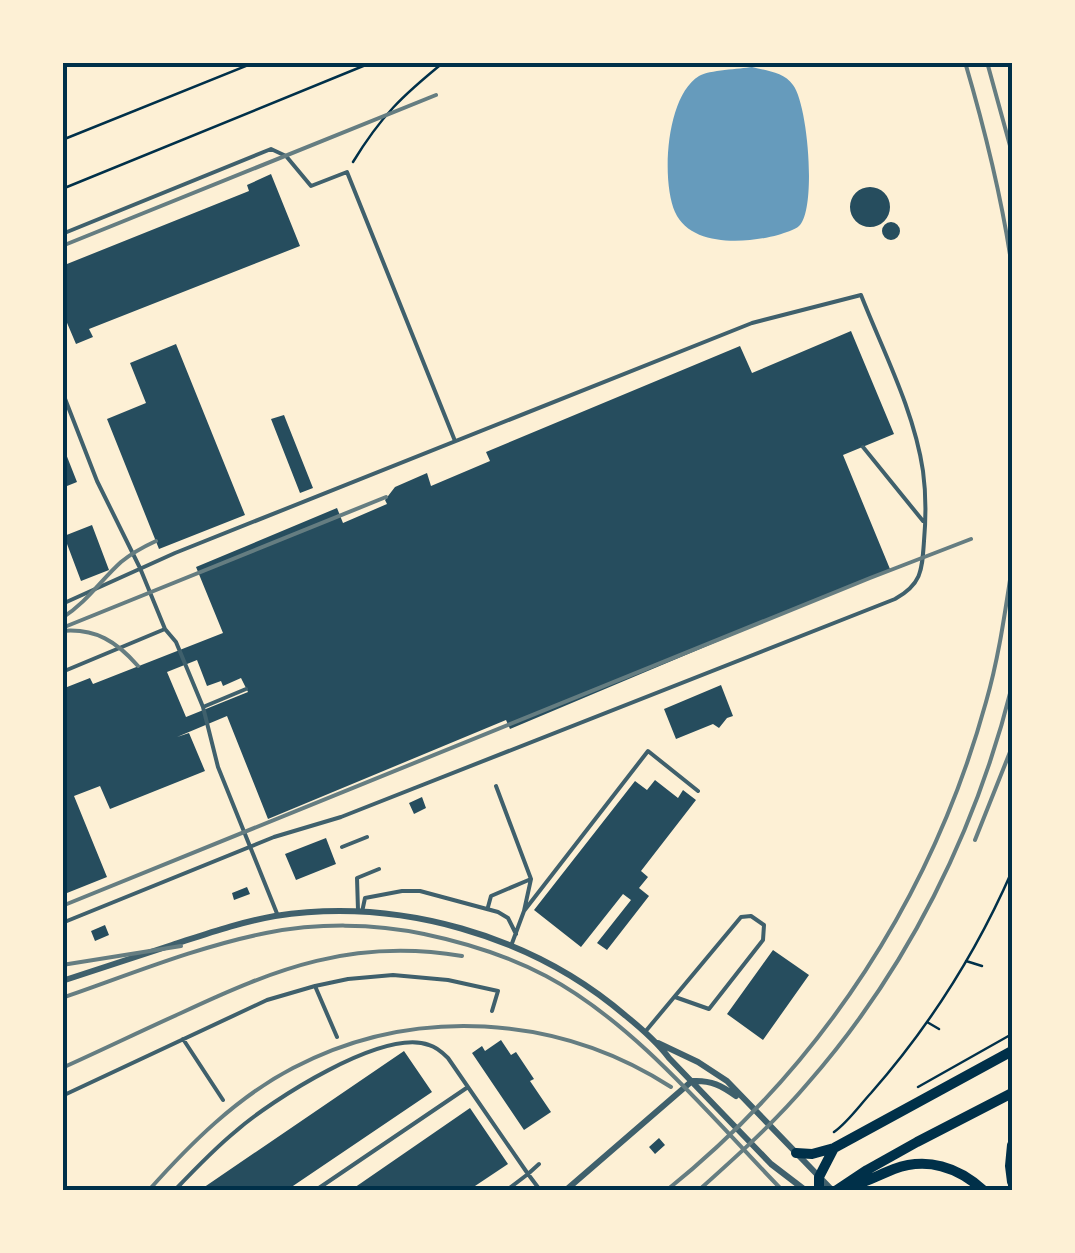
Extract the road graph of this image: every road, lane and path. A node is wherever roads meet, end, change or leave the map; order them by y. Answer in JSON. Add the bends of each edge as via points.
{"nodes":[{"id":1,"x":256,"y":62,"type":"edge"},
{"id":2,"x":374,"y":62,"type":"edge"},
{"id":3,"x":444,"y":62,"type":"edge"},
{"id":4,"x":62,"y":140,"type":"edge"},
{"id":5,"x":348,"y":172,"type":"junction"},
{"id":6,"x":62,"y":189,"type":"edge"},
{"id":7,"x":62,"y":234,"type":"edge"},
{"id":8,"x":62,"y":391,"type":"edge"},
{"id":9,"x":454,"y":442,"type":"junction"},
{"id":10,"x":864,"y":447,"type":"dead end"},
{"id":11,"x":925,"y":525,"type":"junction"},
{"id":12,"x":140,"y":568,"type":"junction"},
{"id":13,"x":62,"y":604,"type":"edge"},
{"id":14,"x":165,"y":630,"type":"junction"},
{"id":15,"x":62,"y":672,"type":"edge"},
{"id":16,"x":246,"y":689,"type":"dead end"},
{"id":17,"x":203,"y":707,"type":"junction"},
{"id":18,"x":496,"y":786,"type":"dead end"},
{"id":19,"x":698,"y":790,"type":"dead end"},
{"id":20,"x":367,"y":837,"type":"dead end"},
{"id":21,"x":249,"y":846,"type":"junction"},
{"id":22,"x":342,"y":847,"type":"dead end"},
{"id":23,"x":379,"y":869,"type":"dead end"},
{"id":24,"x":1012,"y":871,"type":"edge"},
{"id":25,"x":531,"y":879,"type":"junction"},
{"id":26,"x":488,"y":908,"type":"junction"},
{"id":27,"x":524,"y":912,"type":"junction"},
{"id":28,"x":360,"y":913,"type":"junction"},
{"id":29,"x":278,"y":916,"type":"junction"},
{"id":30,"x":62,"y":923,"type":"edge"},
{"id":31,"x":516,"y":934,"type":"junction"},
{"id":32,"x":511,"y":946,"type":"junction"},
{"id":33,"x":966,"y":961,"type":"junction"},
{"id":34,"x":982,"y":966,"type":"dead end"},
{"id":35,"x":62,"y":981,"type":"edge"},
{"id":36,"x":315,"y":986,"type":"junction"},
{"id":37,"x":675,"y":997,"type":"junction"},
{"id":38,"x":492,"y":1011,"type":"dead end"},
{"id":39,"x":927,"y":1022,"type":"junction"},
{"id":40,"x":938,"y":1030,"type":"dead end"},
{"id":41,"x":645,"y":1032,"type":"junction"},
{"id":42,"x":1012,"y":1034,"type":"edge"},
{"id":43,"x":337,"y":1037,"type":"dead end"},
{"id":44,"x":183,"y":1039,"type":"junction"},
{"id":45,"x":657,"y":1042,"type":"junction"},
{"id":46,"x":1012,"y":1051,"type":"edge"},
{"id":47,"x":692,"y":1082,"type":"junction"},
{"id":48,"x":918,"y":1086,"type":"dead end"},
{"id":49,"x":468,"y":1087,"type":"junction"},
{"id":50,"x":1012,"y":1093,"type":"edge"},
{"id":51,"x":62,"y":1096,"type":"edge"},
{"id":52,"x":223,"y":1100,"type":"dead end"},
{"id":53,"x":748,"y":1104,"type":"junction"},
{"id":54,"x":855,"y":1121,"type":"dead end"},
{"id":55,"x":838,"y":1130,"type":"junction"},
{"id":56,"x":828,"y":1136,"type":"dead end"},
{"id":57,"x":1012,"y":1145,"type":"edge"},
{"id":58,"x":834,"y":1148,"type":"junction"},
{"id":59,"x":796,"y":1153,"type":"junction"},
{"id":60,"x":539,"y":1164,"type":"dead end"},
{"id":61,"x":528,"y":1174,"type":"junction"},
{"id":62,"x":819,"y":1177,"type":"junction"},
{"id":63,"x":1012,"y":1182,"type":"edge"},
{"id":64,"x":837,"y":1189,"type":"edge"},
{"id":65,"x":175,"y":1190,"type":"edge"},
{"id":66,"x":316,"y":1190,"type":"edge"},
{"id":67,"x":507,"y":1190,"type":"edge"},
{"id":68,"x":540,"y":1190,"type":"edge"},
{"id":69,"x":566,"y":1190,"type":"edge"},
{"id":70,"x":805,"y":1190,"type":"edge"},
{"id":71,"x":819,"y":1190,"type":"edge"},
{"id":72,"x":983,"y":1190,"type":"edge"}],
"edges":[{"from":1,"to":4,"type":"path"},
{"from":2,"to":6,"type":"path"},
{"from":3,"to":5,"type":"path","via":[[384,115]]},
{"from":5,"to":7,"type":"lane","via":[[311,186],[286,156],[271,149]]},
{"from":5,"to":9,"type":"lane"},
{"from":8,"to":12,"type":"lane"},
{"from":9,"to":11,"type":"lane","via":[[752,323],[860,294],[911,419]]},
{"from":9,"to":12,"type":"lane"},
{"from":10,"to":11,"type":"lane"},
{"from":11,"to":21,"type":"lane","via":[[920,574],[895,599],[341,818]]},
{"from":12,"to":13,"type":"lane"},
{"from":12,"to":14,"type":"lane"},
{"from":14,"to":15,"type":"lane"},
{"from":14,"to":17,"type":"lane"},
{"from":16,"to":17,"type":"lane"},
{"from":17,"to":21,"type":"lane"},
{"from":18,"to":25,"type":"lane"},
{"from":19,"to":27,"type":"lane","via":[[648,751]]},
{"from":20,"to":22,"type":"lane"},
{"from":21,"to":29,"type":"lane"},
{"from":21,"to":30,"type":"lane"},
{"from":23,"to":28,"type":"lane","via":[[357,878]]},
{"from":24,"to":33,"type":"path"},
{"from":25,"to":26,"type":"lane","via":[[491,896]]},
{"from":25,"to":27,"type":"lane"},
{"from":26,"to":28,"type":"lane","via":[[402,891],[365,898]]},
{"from":26,"to":31,"type":"lane","via":[[508,918]]},
{"from":27,"to":31,"type":"lane"},
{"from":28,"to":29,"type":"street"},
{"from":28,"to":32,"type":"street","via":[[444,924]]},
{"from":29,"to":35,"type":"street"},
{"from":31,"to":32,"type":"lane"},
{"from":32,"to":41,"type":"street","via":[[599,992]]},
{"from":33,"to":34,"type":"path"},
{"from":33,"to":39,"type":"path"},
{"from":36,"to":38,"type":"lane","via":[[394,976],[448,980],[498,991]]},
{"from":36,"to":43,"type":"lane"},
{"from":36,"to":44,"type":"lane","via":[[266,1000]]},
{"from":37,"to":37,"type":"lane","via":[[741,917],[764,925],[763,940],[709,1009]]},
{"from":37,"to":41,"type":"lane"},
{"from":39,"to":40,"type":"path"},
{"from":39,"to":55,"type":"path"},
{"from":41,"to":45,"type":"street"},
{"from":42,"to":48,"type":"path"},
{"from":44,"to":51,"type":"lane"},
{"from":44,"to":52,"type":"lane"},
{"from":45,"to":47,"type":"street"},
{"from":45,"to":53,"type":"street","via":[[709,1068]]},
{"from":46,"to":58,"type":"main road"},
{"from":47,"to":53,"type":"street","via":[[720,1084]]},
{"from":47,"to":69,"type":"street"},
{"from":47,"to":70,"type":"street","via":[[770,1164]]},
{"from":49,"to":61,"type":"lane"},
{"from":49,"to":65,"type":"lane","via":[[430,1045],[370,1052],[275,1100]]},
{"from":49,"to":66,"type":"lane"},
{"from":50,"to":64,"type":"main road"},
{"from":53,"to":59,"type":"street"},
{"from":54,"to":55,"type":"path"},
{"from":55,"to":56,"type":"path"},
{"from":57,"to":63,"type":"main road"},
{"from":58,"to":59,"type":"main road"},
{"from":58,"to":62,"type":"main road"},
{"from":59,"to":62,"type":"street"},
{"from":60,"to":61,"type":"lane"},
{"from":61,"to":67,"type":"lane"},
{"from":61,"to":68,"type":"lane"},
{"from":62,"to":64,"type":"street"},
{"from":62,"to":71,"type":"main road"},
{"from":64,"to":72,"type":"main road","via":[[930,1164],[958,1172]]}]}
